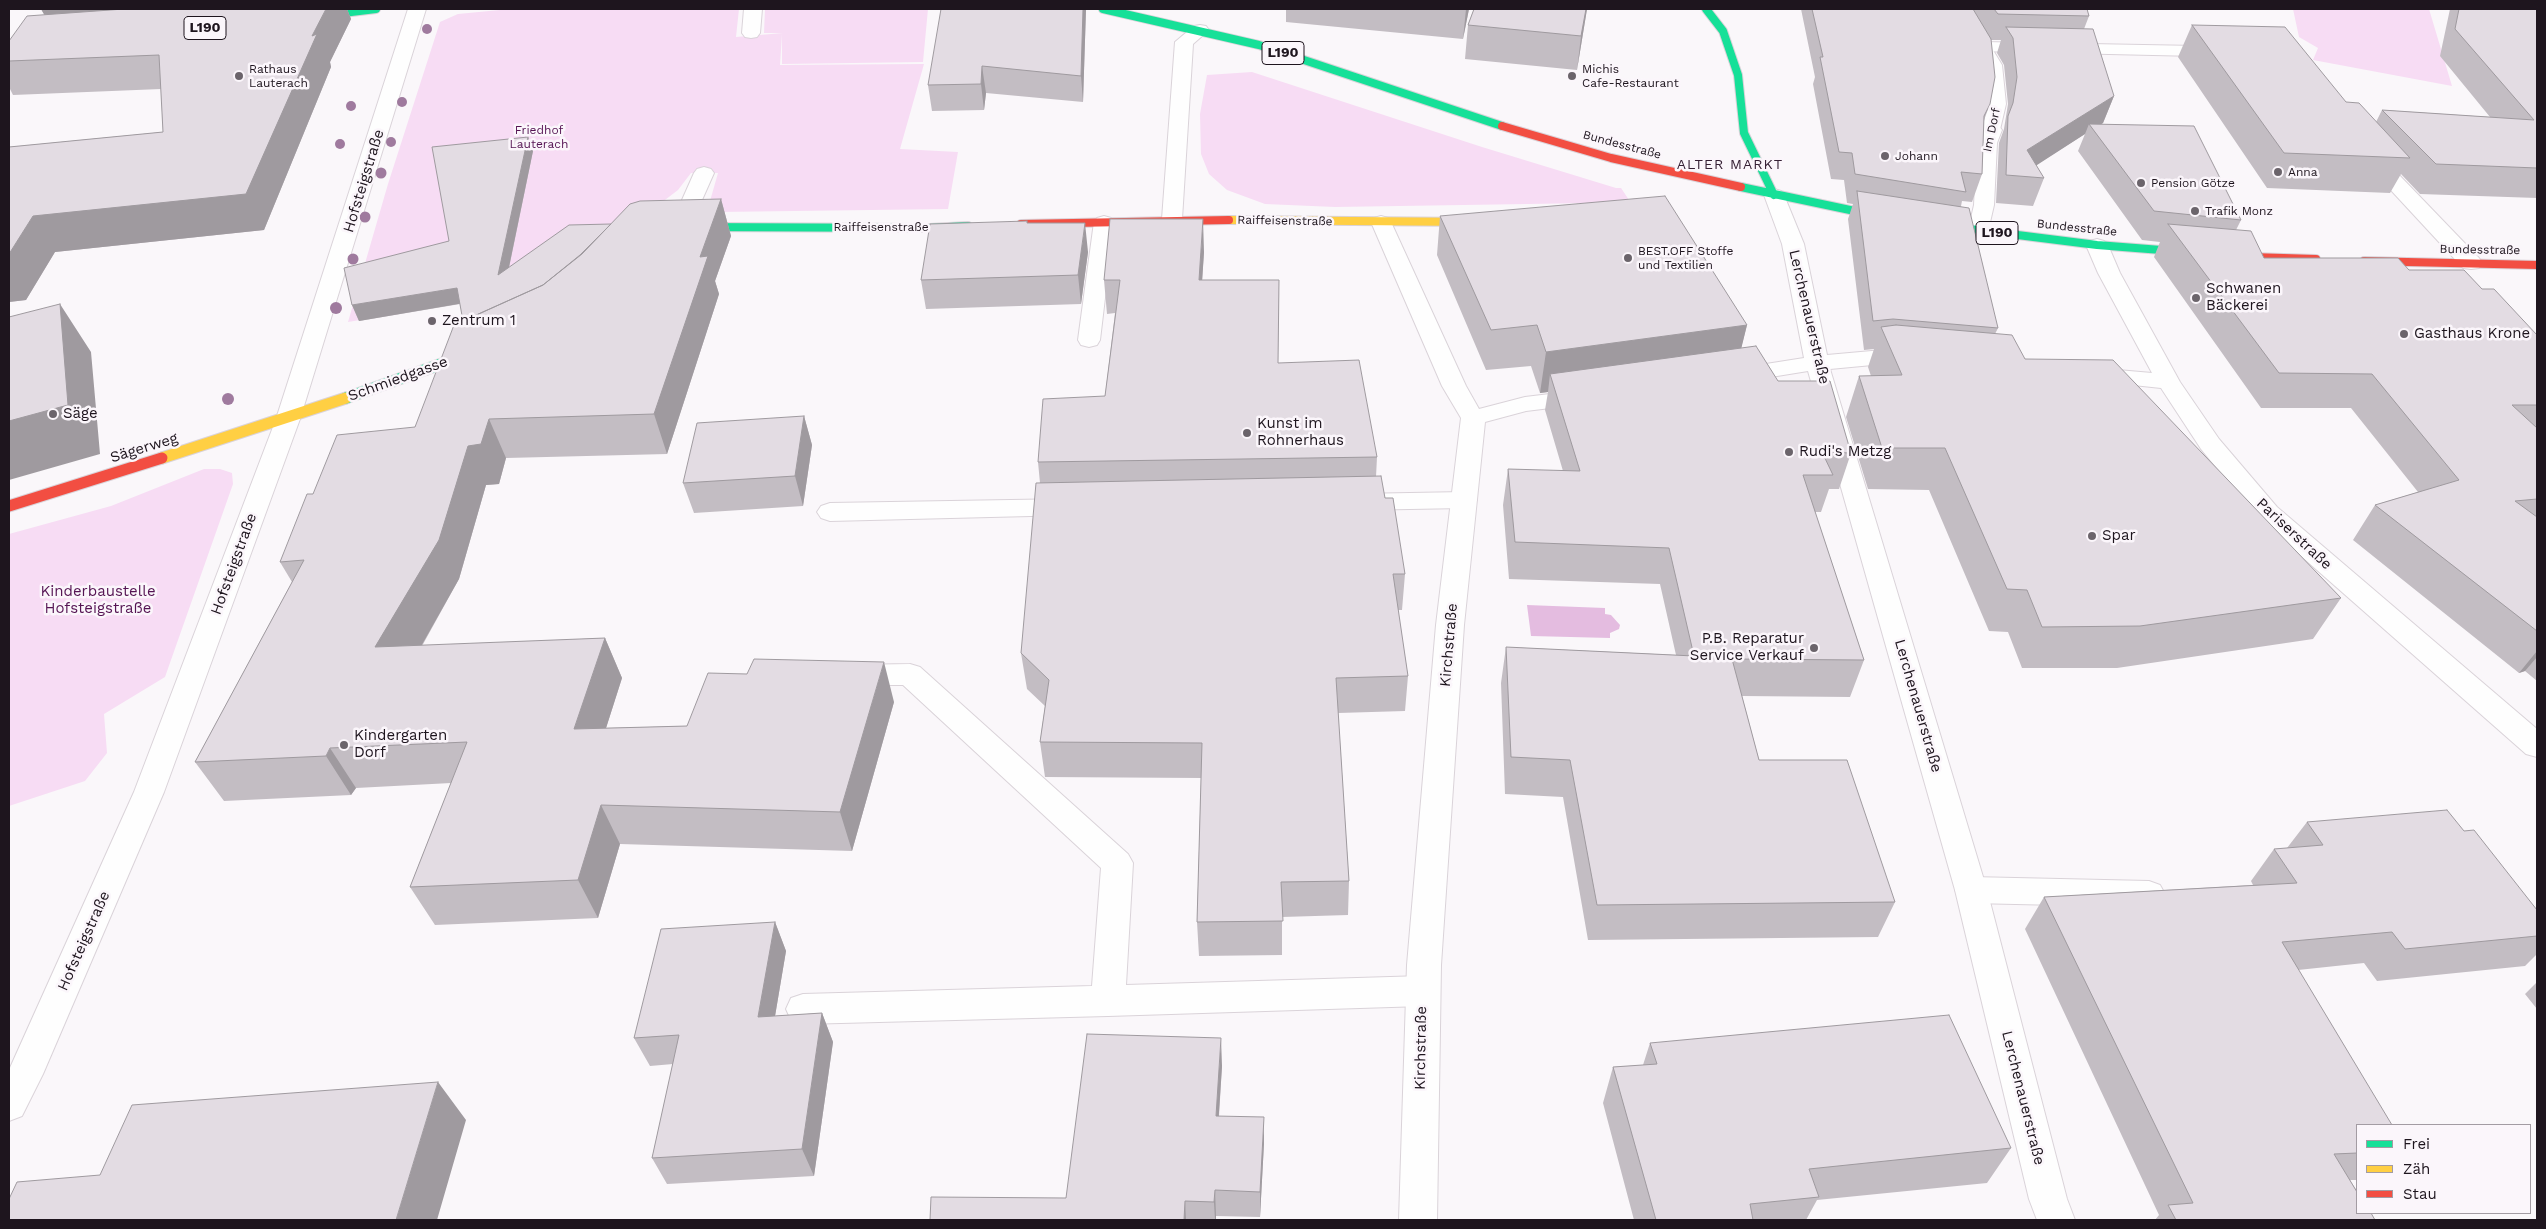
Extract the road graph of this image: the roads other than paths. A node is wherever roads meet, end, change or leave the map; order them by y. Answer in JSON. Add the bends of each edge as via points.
{"nodes":[{"id":1,"x":376,"y":9,"type":"edge"},
{"id":2,"x":417,"y":9,"type":"edge"},
{"id":3,"x":753,"y":9,"type":"edge"},
{"id":4,"x":1103,"y":9,"type":"edge"},
{"id":5,"x":1706,"y":9,"type":"edge"},
{"id":6,"x":1960,"y":9,"type":"edge"},
{"id":7,"x":301,"y":18,"type":"edge"},
{"id":8,"x":1200,"y":30,"type":"junction"},
{"id":9,"x":751,"y":33,"type":"dead end"},
{"id":10,"x":1984,"y":47,"type":"junction"},
{"id":11,"x":2197,"y":51,"type":"edge"},
{"id":12,"x":2356,"y":140,"type":"edge"},
{"id":13,"x":704,"y":174,"type":"dead end"},
{"id":14,"x":1774,"y":195,"type":"junction"},
{"id":15,"x":1172,"y":219,"type":"junction"},
{"id":16,"x":1904,"y":220,"type":"edge"},
{"id":17,"x":1104,"y":222,"type":"junction"},
{"id":18,"x":1381,"y":222,"type":"junction"},
{"id":19,"x":1490,"y":222,"type":"edge"},
{"id":20,"x":1923,"y":223,"type":"edge"},
{"id":21,"x":1008,"y":224,"type":"edge"},
{"id":22,"x":980,"y":225,"type":"edge"},
{"id":23,"x":676,"y":227,"type":"joint"},
{"id":24,"x":1978,"y":231,"type":"junction"},
{"id":25,"x":2097,"y":245,"type":"junction"},
{"id":26,"x":2331,"y":260,"type":"edge"},
{"id":27,"x":2351,"y":261,"type":"edge"},
{"id":28,"x":2471,"y":263,"type":"junction"},
{"id":29,"x":2537,"y":265,"type":"edge"},
{"id":30,"x":1089,"y":340,"type":"dead end"},
{"id":31,"x":480,"y":350,"type":"edge"},
{"id":32,"x":1932,"y":361,"type":"edge"},
{"id":33,"x":1817,"y":363,"type":"junction"},
{"id":34,"x":2070,"y":373,"type":"edge"},
{"id":35,"x":1712,"y":379,"type":"edge"},
{"id":36,"x":2168,"y":382,"type":"junction"},
{"id":37,"x":1604,"y":394,"type":"edge"},
{"id":38,"x":1473,"y":418,"type":"junction"},
{"id":39,"x":288,"y":419,"type":"junction"},
{"id":40,"x":1464,"y":500,"type":"junction"},
{"id":41,"x":1335,"y":503,"type":"edge"},
{"id":42,"x":9,"y":506,"type":"edge"},
{"id":43,"x":1097,"y":507,"type":"edge"},
{"id":44,"x":830,"y":512,"type":"dead end"},
{"id":45,"x":824,"y":675,"type":"edge"},
{"id":46,"x":2537,"y":746,"type":"edge"},
{"id":47,"x":1971,"y":890,"type":"junction"},
{"id":48,"x":2176,"y":895,"type":"edge"},
{"id":49,"x":1423,"y":991,"type":"junction"},
{"id":50,"x":1108,"y":1001,"type":"junction"},
{"id":51,"x":803,"y":1009,"type":"dead end"},
{"id":52,"x":9,"y":1104,"type":"edge"},
{"id":53,"x":1418,"y":1220,"type":"edge"},
{"id":54,"x":2056,"y":1220,"type":"edge"}],
"edges":[{"from":1,"to":7,"type":"main road"},
{"from":2,"to":39,"type":"street","name":"Hofsteigstraße"},
{"from":3,"to":9,"type":"street"},
{"from":4,"to":8,"type":"main road","name":"Bundesstraße","number":"L190"},
{"from":5,"to":14,"type":"main road","via":[[1723,31],[1738,75],[1744,133]]},
{"from":6,"to":10,"type":"street","name":"Im Dorf"},
{"from":8,"to":14,"type":"main road","name":"Bundesstraße","number":"L190","via":[[1259,45],[1512,129],[1611,158]]},
{"from":8,"to":15,"type":"street","via":[[1184,42]]},
{"from":10,"to":11,"type":"street"},
{"from":10,"to":24,"type":"street","name":"Im Dorf","via":[[1996,77],[1997,104],[1987,143],[1984,200]]},
{"from":12,"to":28,"type":"street"},
{"from":13,"to":23,"type":"street"},
{"from":14,"to":16,"type":"main road","name":"Bundesstraße","number":"L190"},
{"from":14,"to":33,"type":"street","name":"Lerchenauerstraße","via":[[1793,244]]},
{"from":15,"to":17,"type":"main road","name":"Raiffeisenstraße"},
{"from":15,"to":18,"type":"main road","name":"Raiffeisenstraße"},
{"from":17,"to":21,"type":"main road","name":"Raiffeisenstraße"},
{"from":17,"to":30,"type":"street"},
{"from":18,"to":19,"type":"main road","name":"Raiffeisenstraße"},
{"from":18,"to":38,"type":"street","via":[[1454,386]]},
{"from":20,"to":24,"type":"main road","name":"Bundesstraße","number":"L190"},
{"from":22,"to":23,"type":"main road","name":"Raiffeisenstraße","via":[[930,228]]},
{"from":24,"to":25,"type":"main road","name":"Bundesstraße","number":"L190"},
{"from":25,"to":26,"type":"main road","name":"Bundesstraße","number":"L190","via":[[2222,256]]},
{"from":25,"to":36,"type":"street","name":"Pariserstraße"},
{"from":27,"to":28,"type":"main road","name":"Bundesstraße"},
{"from":28,"to":29,"type":"main road","name":"Bundesstraße"},
{"from":31,"to":39,"type":"main road","name":"Schmiedgasse"},
{"from":32,"to":33,"type":"street","via":[[1883,357]]},
{"from":33,"to":35,"type":"street"},
{"from":33,"to":47,"type":"street","name":"Lerchenauerstraße"},
{"from":34,"to":36,"type":"street"},
{"from":36,"to":46,"type":"street","name":"Pariserstraße","via":[[2210,444],[2268,514]]},
{"from":37,"to":38,"type":"street","via":[[1525,404]]},
{"from":38,"to":40,"type":"street","name":"Kirchstraße"},
{"from":39,"to":42,"type":"main road","name":"Sägerweg"},
{"from":39,"to":52,"type":"street","name":"Hofsteigstraße","via":[[149,792]]},
{"from":40,"to":41,"type":"street"},
{"from":40,"to":49,"type":"street","name":"Kirchstraße","via":[[1450,625]]},
{"from":43,"to":44,"type":"street"},
{"from":45,"to":50,"type":"street","via":[[910,674],[1117,863]]},
{"from":47,"to":48,"type":"street"},
{"from":47,"to":54,"type":"street","name":"Lerchenauerstraße","via":[[2048,1199]]},
{"from":49,"to":50,"type":"street"},
{"from":49,"to":53,"type":"street","name":"Kirchstraße"},
{"from":50,"to":51,"type":"street"}]}
